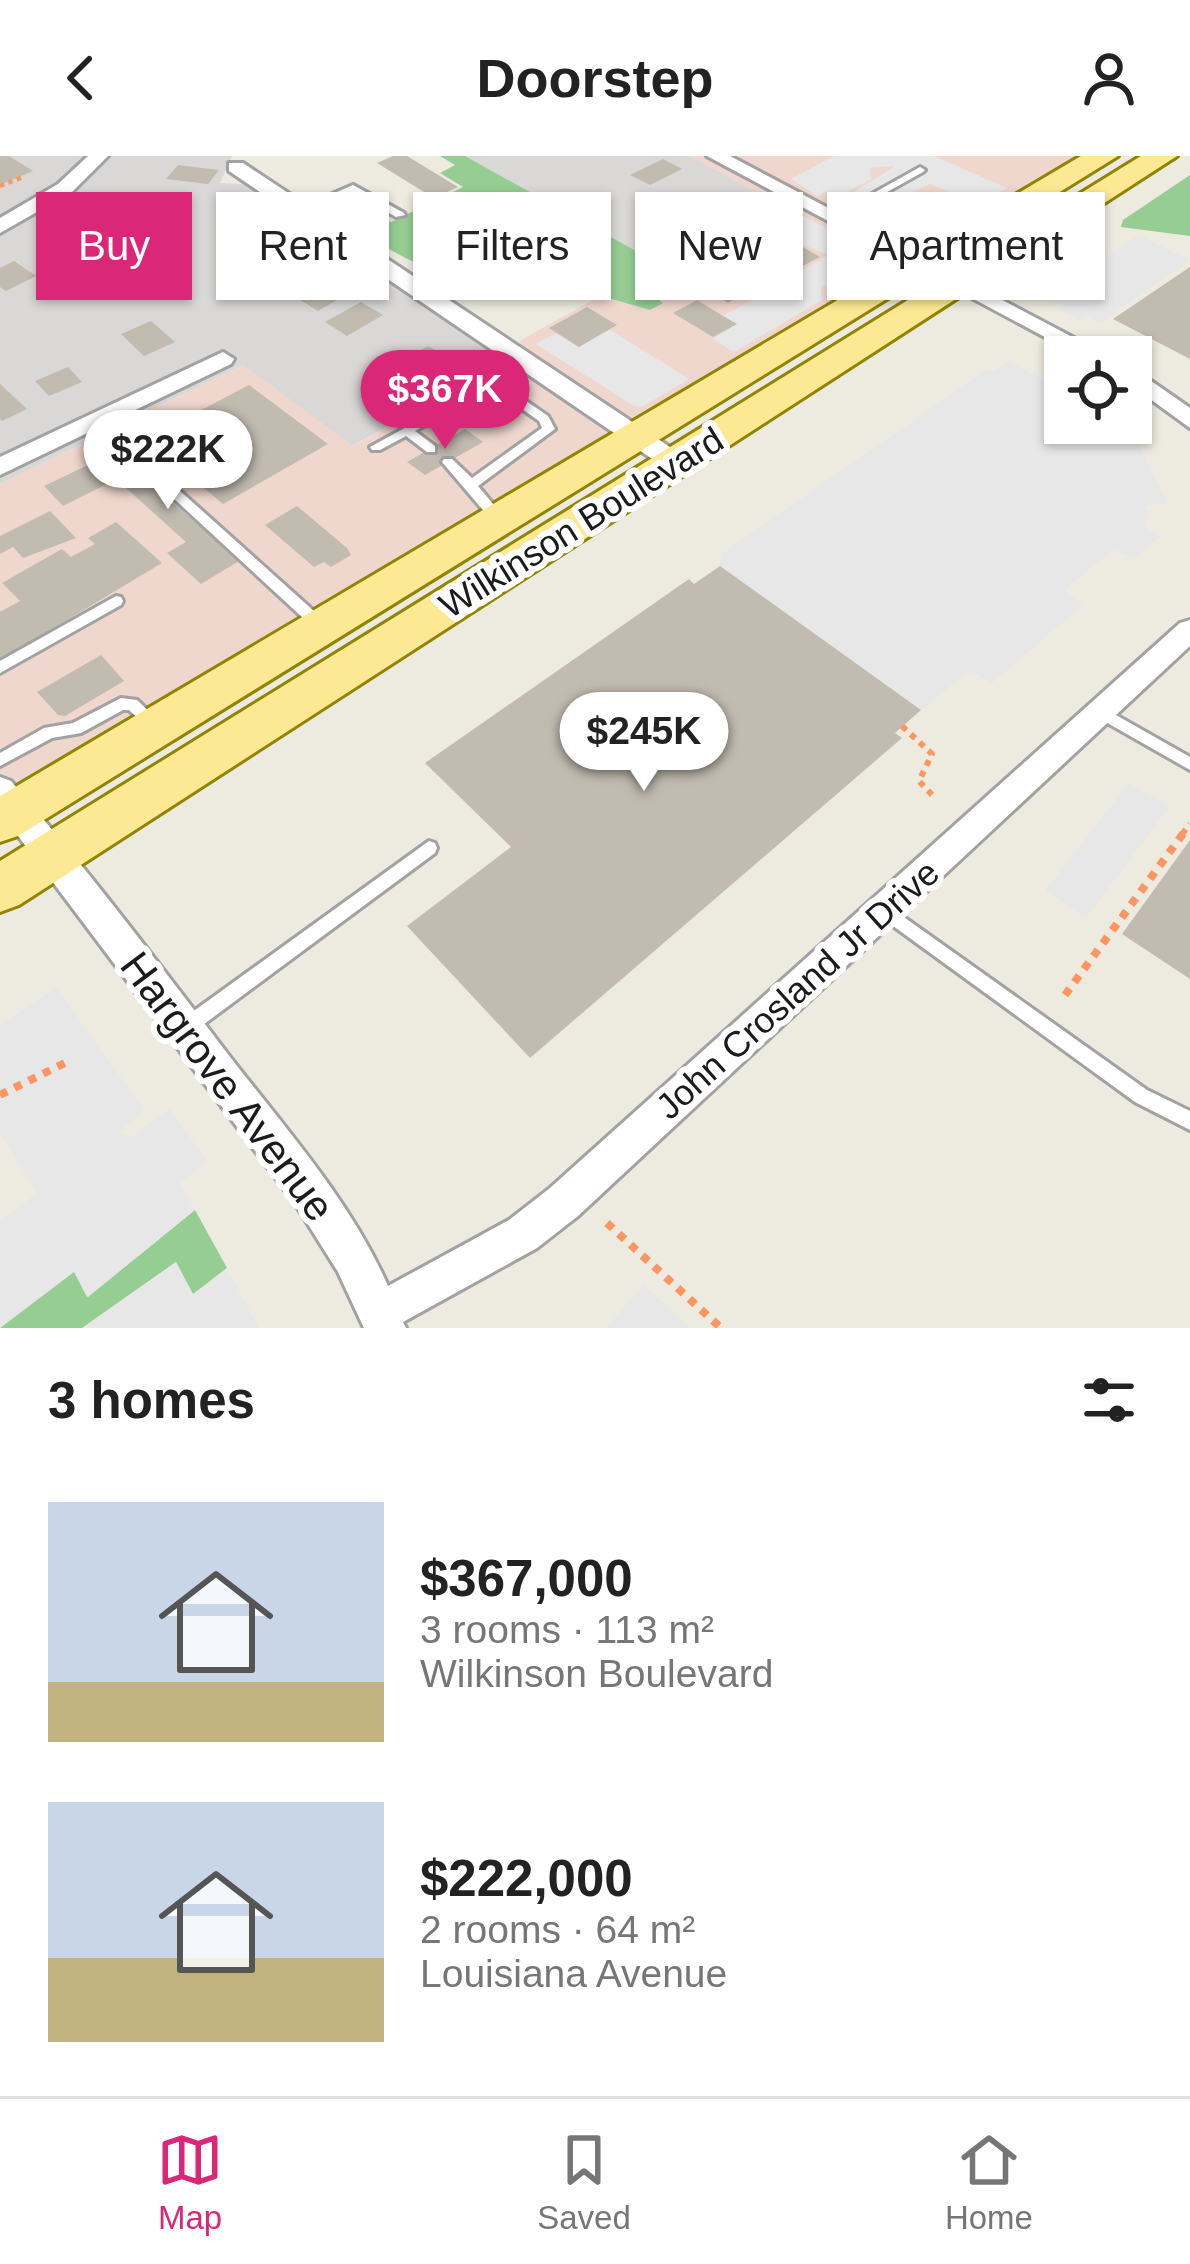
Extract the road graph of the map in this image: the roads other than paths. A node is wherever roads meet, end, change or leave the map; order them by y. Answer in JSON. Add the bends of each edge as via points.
{"nodes":[{"id":1,"x":99,"y":156,"type":"edge"},
{"id":2,"x":716,"y":156,"type":"edge"},
{"id":3,"x":1162,"y":156,"type":"edge"},
{"id":4,"x":1086,"y":160,"type":"edge"},
{"id":5,"x":236,"y":167,"type":"dead end"},
{"id":6,"x":920,"y":170,"type":"dead end"},
{"id":7,"x":276,"y":192,"type":"edge"},
{"id":8,"x":882,"y":192,"type":"edge"},
{"id":9,"x":1036,"y":192,"type":"edge"},
{"id":10,"x":1105,"y":193,"type":"edge"},
{"id":11,"x":389,"y":209,"type":"edge"},
{"id":12,"x":827,"y":213,"type":"edge"},
{"id":13,"x":400,"y":215,"type":"dead end"},
{"id":14,"x":0,"y":227,"type":"edge"},
{"id":15,"x":389,"y":267,"type":"edge"},
{"id":16,"x":865,"y":300,"type":"edge"},
{"id":17,"x":937,"y":300,"type":"edge"},
{"id":18,"x":993,"y":300,"type":"edge"},
{"id":19,"x":1060,"y":336,"type":"edge"},
{"id":20,"x":223,"y":359,"type":"dead end"},
{"id":21,"x":529,"y":362,"type":"junction"},
{"id":22,"x":492,"y":383,"type":"junction"},
{"id":23,"x":1152,"y":390,"type":"edge"},
{"id":24,"x":115,"y":411,"type":"junction"},
{"id":25,"x":1190,"y":419,"type":"edge"},
{"id":26,"x":406,"y":430,"type":"junction"},
{"id":27,"x":638,"y":437,"type":"junction"},
{"id":28,"x":157,"y":447,"type":"dead end"},
{"id":29,"x":376,"y":447,"type":"dead end"},
{"id":30,"x":431,"y":449,"type":"dead end"},
{"id":31,"x":448,"y":462,"type":"dead end"},
{"id":32,"x":676,"y":464,"type":"junction"},
{"id":33,"x":0,"y":467,"type":"edge"},
{"id":34,"x":471,"y":484,"type":"junction"},
{"id":35,"x":175,"y":493,"type":"dead end"},
{"id":36,"x":499,"y":520,"type":"junction"},
{"id":37,"x":116,"y":601,"type":"dead end"},
{"id":38,"x":322,"y":627,"type":"junction"},
{"id":39,"x":1190,"y":630,"type":"edge"},
{"id":40,"x":0,"y":668,"type":"edge"},
{"id":41,"x":1100,"y":712,"type":"junction"},
{"id":42,"x":156,"y":727,"type":"junction"},
{"id":43,"x":0,"y":760,"type":"edge"},
{"id":44,"x":1190,"y":764,"type":"edge"},
{"id":45,"x":6,"y":807,"type":"edge"},
{"id":46,"x":429,"y":848,"type":"dead end"},
{"id":47,"x":55,"y":854,"type":"junction"},
{"id":48,"x":0,"y":889,"type":"edge"},
{"id":49,"x":884,"y":910,"type":"junction"},
{"id":50,"x":186,"y":1028,"type":"junction"},
{"id":51,"x":1190,"y":1121,"type":"edge"},
{"id":52,"x":383,"y":1321,"type":"edge"}],
"edges":[{"from":1,"to":14,"type":"street","via":[[65,188]]},
{"from":2,"to":12,"type":"street"},
{"from":3,"to":10,"type":"main road","name":"Wilkinson Boulevard"},
{"from":4,"to":9,"type":"main road","name":"Wilkinson Boulevard"},
{"from":5,"to":7,"type":"street"},
{"from":6,"to":8,"type":"lane"},
{"from":11,"to":13,"type":"lane"},
{"from":15,"to":21,"type":"street"},
{"from":16,"to":27,"type":"main road","name":"Wilkinson Boulevard"},
{"from":17,"to":32,"type":"main road","name":"Wilkinson Boulevard"},
{"from":18,"to":19,"type":"street"},
{"from":20,"to":24,"type":"street"},
{"from":21,"to":22,"type":"lane"},
{"from":21,"to":27,"type":"street"},
{"from":22,"to":26,"type":"lane"},
{"from":22,"to":34,"type":"lane","via":[[549,429]]},
{"from":23,"to":25,"type":"street"},
{"from":24,"to":28,"type":"lane"},
{"from":24,"to":33,"type":"street"},
{"from":26,"to":29,"type":"lane"},
{"from":26,"to":30,"type":"lane"},
{"from":27,"to":32,"type":"street"},
{"from":27,"to":36,"type":"main road","name":"Wilkinson Boulevard"},
{"from":31,"to":34,"type":"lane"},
{"from":32,"to":47,"type":"main road","name":"Wilkinson Boulevard"},
{"from":34,"to":36,"type":"lane"},
{"from":35,"to":38,"type":"lane"},
{"from":36,"to":38,"type":"main road","name":"Wilkinson Boulevard"},
{"from":37,"to":40,"type":"lane"},
{"from":38,"to":42,"type":"main road","name":"Wilkinson Boulevard"},
{"from":39,"to":41,"type":"street","name":"John Crosland Jr Drive"},
{"from":41,"to":44,"type":"lane"},
{"from":41,"to":49,"type":"street","name":"John Crosland Jr Drive"},
{"from":42,"to":43,"type":"lane","via":[[132,704],[121,704]]},
{"from":42,"to":45,"type":"main road","name":"Wilkinson Boulevard"},
{"from":45,"to":47,"type":"street","name":"Hargrove Avenue"},
{"from":46,"to":50,"type":"lane"},
{"from":47,"to":48,"type":"main road","name":"Wilkinson Boulevard"},
{"from":47,"to":50,"type":"street","name":"Hargrove Avenue"},
{"from":49,"to":51,"type":"lane","via":[[1142,1096]]},
{"from":49,"to":52,"type":"street","name":"John Crosland Jr Drive","via":[[550,1214]]},
{"from":50,"to":52,"type":"street","name":"Hargrove Avenue","via":[[313,1196]]}]}
